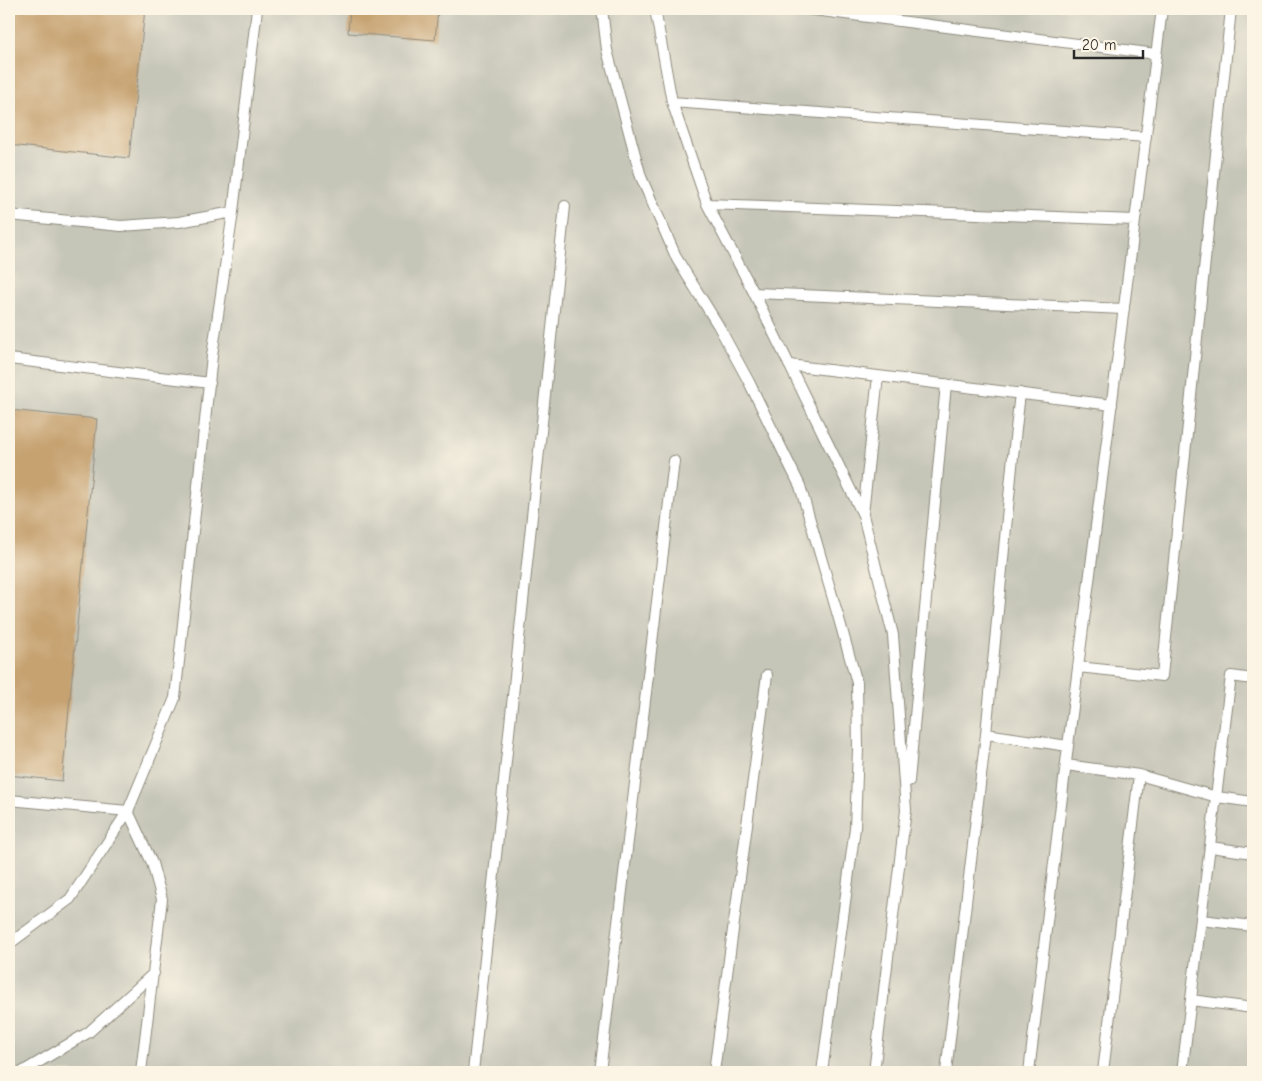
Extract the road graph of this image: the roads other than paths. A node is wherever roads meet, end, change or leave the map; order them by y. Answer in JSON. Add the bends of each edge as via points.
{"nodes":[{"id":1,"x":257,"y":9,"type":"edge"},
{"id":2,"x":602,"y":9,"type":"edge"},
{"id":3,"x":655,"y":9,"type":"edge"},
{"id":4,"x":806,"y":9,"type":"edge"},
{"id":5,"x":1162,"y":9,"type":"edge"},
{"id":6,"x":1230,"y":9,"type":"edge"},
{"id":7,"x":1156,"y":54,"type":"junction"},
{"id":8,"x":672,"y":102,"type":"junction"},
{"id":9,"x":1146,"y":137,"type":"junction"},
{"id":10,"x":707,"y":204,"type":"junction"},
{"id":11,"x":565,"y":206,"type":"dead end"},
{"id":12,"x":233,"y":212,"type":"junction"},
{"id":13,"x":9,"y":215,"type":"edge"},
{"id":14,"x":1135,"y":220,"type":"junction"},
{"id":15,"x":754,"y":293,"type":"junction"},
{"id":16,"x":1124,"y":309,"type":"junction"},
{"id":17,"x":9,"y":359,"type":"edge"},
{"id":18,"x":789,"y":365,"type":"junction"},
{"id":19,"x":878,"y":376,"type":"junction"},
{"id":20,"x":210,"y":383,"type":"junction"},
{"id":21,"x":946,"y":384,"type":"junction"},
{"id":22,"x":1020,"y":393,"type":"junction"},
{"id":23,"x":1112,"y":404,"type":"junction"},
{"id":24,"x":674,"y":461,"type":"dead end"},
{"id":25,"x":862,"y":515,"type":"junction"},
{"id":26,"x":1078,"y":667,"type":"junction"},
{"id":27,"x":767,"y":675,"type":"dead end"},
{"id":28,"x":1253,"y":679,"type":"edge"},
{"id":29,"x":986,"y":734,"type":"junction"},
{"id":30,"x":1068,"y":746,"type":"junction"},
{"id":31,"x":1066,"y":764,"type":"junction"},
{"id":32,"x":1139,"y":775,"type":"junction"},
{"id":33,"x":1217,"y":797,"type":"junction"},
{"id":34,"x":9,"y":800,"type":"edge"},
{"id":35,"x":1253,"y":802,"type":"edge"},
{"id":36,"x":906,"y":810,"type":"junction"},
{"id":37,"x":128,"y":811,"type":"junction"},
{"id":38,"x":1210,"y":847,"type":"junction"},
{"id":39,"x":1253,"y":853,"type":"edge"},
{"id":40,"x":1201,"y":920,"type":"junction"},
{"id":41,"x":1253,"y":926,"type":"edge"},
{"id":42,"x":9,"y":944,"type":"edge"},
{"id":43,"x":154,"y":973,"type":"junction"},
{"id":44,"x":1191,"y":1000,"type":"junction"},
{"id":45,"x":1253,"y":1008,"type":"edge"},
{"id":46,"x":22,"y":1072,"type":"edge"},
{"id":47,"x":141,"y":1072,"type":"edge"},
{"id":48,"x":473,"y":1072,"type":"edge"},
{"id":49,"x":600,"y":1072,"type":"edge"},
{"id":50,"x":714,"y":1072,"type":"edge"},
{"id":51,"x":822,"y":1072,"type":"edge"},
{"id":52,"x":874,"y":1072,"type":"edge"},
{"id":53,"x":946,"y":1072,"type":"edge"},
{"id":54,"x":1029,"y":1072,"type":"edge"},
{"id":55,"x":1103,"y":1072,"type":"edge"},
{"id":56,"x":1184,"y":1072,"type":"edge"}],
"edges":[{"from":1,"to":12,"type":"lane"},
{"from":2,"to":51,"type":"lane","via":[[607,50],[641,177],[677,259],[749,382],[800,486],[857,683],[855,828]]},
{"from":3,"to":8,"type":"lane"},
{"from":4,"to":7,"type":"lane"},
{"from":5,"to":7,"type":"lane"},
{"from":6,"to":26,"type":"lane","via":[[1162,676]]},
{"from":7,"to":9,"type":"lane"},
{"from":8,"to":9,"type":"lane"},
{"from":8,"to":10,"type":"lane"},
{"from":9,"to":14,"type":"lane"},
{"from":10,"to":14,"type":"lane"},
{"from":10,"to":15,"type":"lane"},
{"from":11,"to":48,"type":"lane"},
{"from":12,"to":13,"type":"lane","via":[[179,222],[121,226]]},
{"from":12,"to":20,"type":"lane"},
{"from":14,"to":16,"type":"lane"},
{"from":15,"to":16,"type":"lane"},
{"from":15,"to":18,"type":"lane"},
{"from":16,"to":23,"type":"lane"},
{"from":17,"to":20,"type":"lane"},
{"from":18,"to":19,"type":"lane"},
{"from":18,"to":25,"type":"lane"},
{"from":19,"to":21,"type":"lane"},
{"from":19,"to":25,"type":"lane"},
{"from":20,"to":37,"type":"lane","via":[[175,698]]},
{"from":21,"to":22,"type":"lane"},
{"from":21,"to":36,"type":"lane"},
{"from":22,"to":23,"type":"lane"},
{"from":22,"to":29,"type":"lane"},
{"from":23,"to":26,"type":"lane"},
{"from":24,"to":49,"type":"lane"},
{"from":25,"to":36,"type":"lane","via":[[893,635]]},
{"from":26,"to":30,"type":"lane"},
{"from":27,"to":50,"type":"lane"},
{"from":28,"to":33,"type":"lane","via":[[1231,676]]},
{"from":29,"to":30,"type":"lane"},
{"from":29,"to":53,"type":"lane"},
{"from":30,"to":31,"type":"lane"},
{"from":31,"to":32,"type":"lane"},
{"from":31,"to":54,"type":"lane"},
{"from":32,"to":33,"type":"lane"},
{"from":32,"to":55,"type":"lane"},
{"from":33,"to":35,"type":"lane"},
{"from":33,"to":38,"type":"lane"},
{"from":34,"to":37,"type":"lane"},
{"from":36,"to":52,"type":"lane"},
{"from":37,"to":42,"type":"lane","via":[[70,899]]},
{"from":37,"to":43,"type":"lane","via":[[152,863],[162,899]]},
{"from":38,"to":39,"type":"lane"},
{"from":38,"to":40,"type":"lane"},
{"from":40,"to":41,"type":"lane"},
{"from":40,"to":44,"type":"lane"},
{"from":43,"to":46,"type":"lane","via":[[89,1032]]},
{"from":43,"to":47,"type":"lane"},
{"from":44,"to":45,"type":"lane"},
{"from":44,"to":56,"type":"lane"}]}
